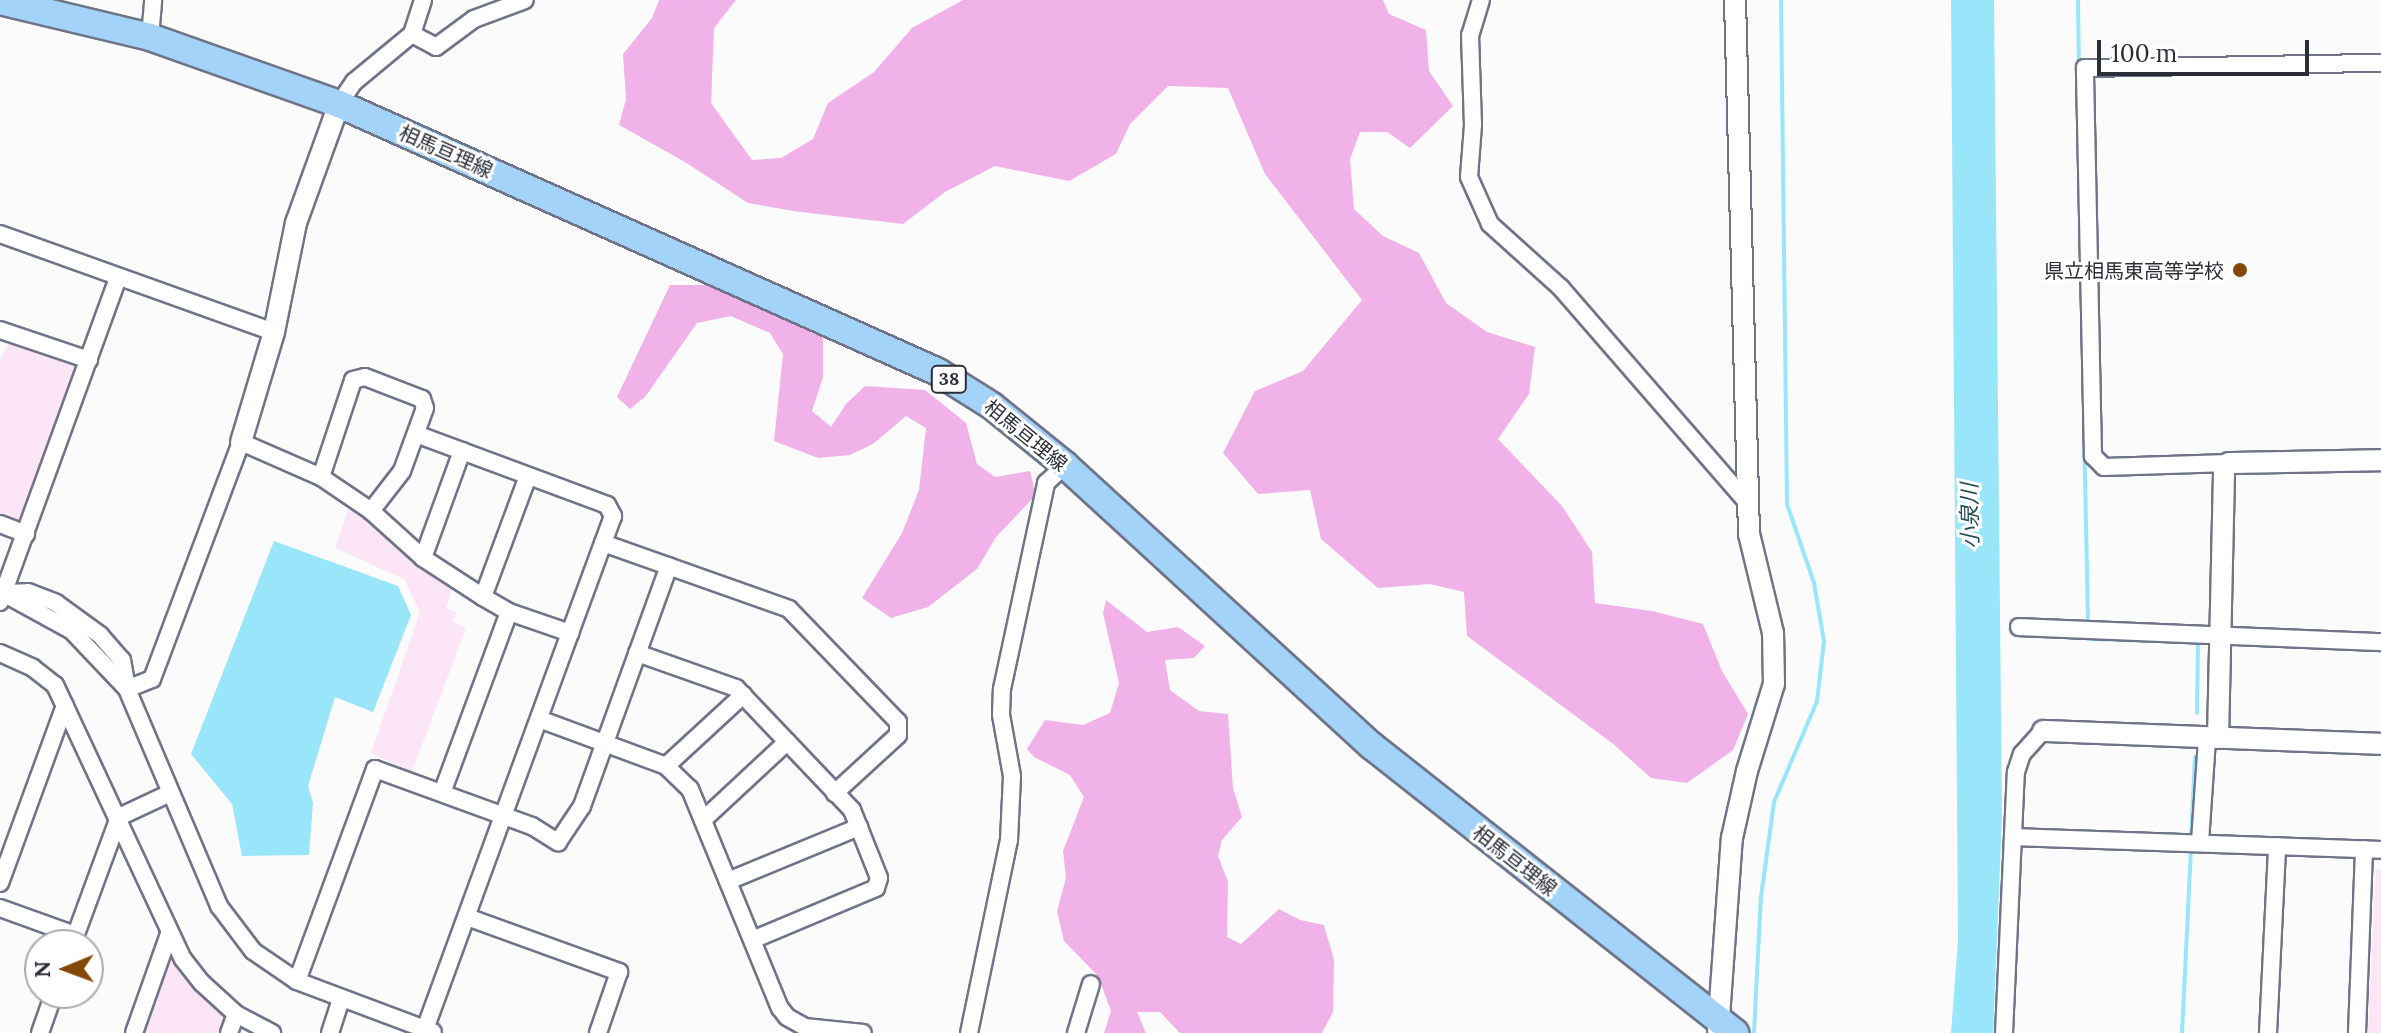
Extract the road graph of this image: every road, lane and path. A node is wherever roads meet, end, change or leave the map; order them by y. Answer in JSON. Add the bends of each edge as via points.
{"nodes":[{"id":1,"x":153,"y":0,"type":"edge"},
{"id":2,"x":423,"y":0,"type":"edge"},
{"id":3,"x":525,"y":0,"type":"edge"},
{"id":4,"x":1481,"y":0,"type":"edge"},
{"id":5,"x":1735,"y":0,"type":"edge"},
{"id":6,"x":0,"y":1,"type":"edge"},
{"id":7,"x":412,"y":34,"type":"junction"},
{"id":8,"x":150,"y":37,"type":"junction"},
{"id":9,"x":2381,"y":63,"type":"edge"},
{"id":10,"x":339,"y":104,"type":"junction"},
{"id":11,"x":0,"y":234,"type":"edge"},
{"id":12,"x":118,"y":277,"type":"junction"},
{"id":13,"x":274,"y":332,"type":"junction"},
{"id":14,"x":1,"y":334,"type":"edge"},
{"id":15,"x":89,"y":360,"type":"junction"},
{"id":16,"x":416,"y":434,"type":"junction"},
{"id":17,"x":241,"y":442,"type":"junction"},
{"id":18,"x":462,"y":451,"type":"junction"},
{"id":19,"x":2381,"y":460,"type":"edge"},
{"id":20,"x":2229,"y":463,"type":"junction"},
{"id":21,"x":1065,"y":465,"type":"junction"},
{"id":22,"x":528,"y":476,"type":"junction"},
{"id":23,"x":321,"y":477,"type":"junction"},
{"id":24,"x":1749,"y":504,"type":"junction"},
{"id":25,"x":371,"y":511,"type":"junction"},
{"id":26,"x":0,"y":524,"type":"edge"},
{"id":27,"x":26,"y":534,"type":"junction"},
{"id":28,"x":603,"y":543,"type":"junction"},
{"id":29,"x":423,"y":558,"type":"junction"},
{"id":30,"x":669,"y":566,"type":"junction"},
{"id":31,"x":1,"y":595,"type":"edge"},
{"id":32,"x":483,"y":597,"type":"junction"},
{"id":33,"x":509,"y":612,"type":"junction"},
{"id":34,"x":2019,"y":627,"type":"dead end"},
{"id":35,"x":570,"y":633,"type":"junction"},
{"id":36,"x":2223,"y":634,"type":"junction"},
{"id":37,"x":2381,"y":642,"type":"edge"},
{"id":38,"x":0,"y":653,"type":"edge"},
{"id":39,"x":637,"y":653,"type":"junction"},
{"id":40,"x":127,"y":689,"type":"junction"},
{"id":41,"x":743,"y":695,"type":"junction"},
{"id":42,"x":65,"y":705,"type":"junction"},
{"id":43,"x":539,"y":719,"type":"junction"},
{"id":44,"x":2043,"y":731,"type":"joint"},
{"id":45,"x":2212,"y":738,"type":"junction"},
{"id":46,"x":787,"y":742,"type":"junction"},
{"id":47,"x":604,"y":743,"type":"junction"},
{"id":48,"x":2381,"y":744,"type":"edge"},
{"id":49,"x":666,"y":766,"type":"junction"},
{"id":50,"x":170,"y":793,"type":"junction"},
{"id":51,"x":442,"y":793,"type":"junction"},
{"id":52,"x":835,"y":793,"type":"junction"},
{"id":53,"x":504,"y":816,"type":"junction"},
{"id":54,"x":119,"y":817,"type":"junction"},
{"id":55,"x":703,"y":820,"type":"junction"},
{"id":56,"x":859,"y":827,"type":"junction"},
{"id":57,"x":2013,"y":837,"type":"junction"},
{"id":58,"x":2194,"y":842,"type":"junction"},
{"id":59,"x":2277,"y":846,"type":"junction"},
{"id":60,"x":2364,"y":849,"type":"junction"},
{"id":61,"x":2381,"y":850,"type":"edge"},
{"id":62,"x":728,"y":881,"type":"junction"},
{"id":63,"x":0,"y":883,"type":"edge"},
{"id":64,"x":0,"y":908,"type":"edge"},
{"id":65,"x":467,"y":917,"type":"junction"},
{"id":66,"x":48,"y":929,"type":"edge"},
{"id":67,"x":77,"y":929,"type":"edge"},
{"id":68,"x":169,"y":934,"type":"junction"},
{"id":69,"x":752,"y":940,"type":"junction"},
{"id":70,"x":297,"y":981,"type":"junction"},
{"id":71,"x":1091,"y":984,"type":"dead end"},
{"id":72,"x":341,"y":1000,"type":"junction"},
{"id":73,"x":48,"y":1009,"type":"edge"},
{"id":74,"x":236,"y":1014,"type":"junction"},
{"id":75,"x":1724,"y":1029,"type":"edge"},
{"id":76,"x":427,"y":1032,"type":"edge"},
{"id":77,"x":40,"y":1033,"type":"edge"},
{"id":78,"x":134,"y":1033,"type":"edge"},
{"id":79,"x":229,"y":1033,"type":"edge"},
{"id":80,"x":272,"y":1033,"type":"edge"},
{"id":81,"x":330,"y":1033,"type":"edge"},
{"id":82,"x":598,"y":1033,"type":"edge"},
{"id":83,"x":863,"y":1033,"type":"edge"},
{"id":84,"x":969,"y":1033,"type":"edge"},
{"id":85,"x":1076,"y":1033,"type":"edge"},
{"id":86,"x":2004,"y":1033,"type":"edge"},
{"id":87,"x":2268,"y":1033,"type":"edge"},
{"id":88,"x":2357,"y":1033,"type":"edge"}],
"edges":[{"from":1,"to":8,"type":"street"},
{"from":2,"to":7,"type":"street"},
{"from":3,"to":7,"type":"street","via":[[474,19],[436,47]]},
{"from":4,"to":24,"type":"street","via":[[1470,35],[1469,177],[1490,224],[1561,288]]},
{"from":5,"to":24,"type":"street"},
{"from":6,"to":8,"type":"main road","name":"相馬亘理線","number":"38"},
{"from":7,"to":10,"type":"street","via":[[354,82]]},
{"from":8,"to":10,"type":"main road","name":"相馬亘理線","number":"38"},
{"from":9,"to":20,"type":"street","via":[[2085,68],[2093,456],[2104,467]]},
{"from":10,"to":13,"type":"street","via":[[296,223]]},
{"from":10,"to":21,"type":"main road","name":"相馬亘理線","number":"38","via":[[938,372],[992,406]]},
{"from":11,"to":12,"type":"street"},
{"from":12,"to":13,"type":"street"},
{"from":12,"to":15,"type":"street"},
{"from":13,"to":17,"type":"street"},
{"from":14,"to":15,"type":"street"},
{"from":15,"to":27,"type":"street"},
{"from":16,"to":18,"type":"street"},
{"from":16,"to":23,"type":"street","via":[[425,408],[422,399],[365,377],[353,380]]},
{"from":16,"to":25,"type":"street","via":[[402,471]]},
{"from":17,"to":23,"type":"street"},
{"from":17,"to":40,"type":"street","via":[[152,679]]},
{"from":18,"to":22,"type":"street"},
{"from":18,"to":29,"type":"street"},
{"from":19,"to":20,"type":"street"},
{"from":20,"to":36,"type":"street","via":[[2224,467]]},
{"from":21,"to":75,"type":"main road","name":"相馬亘理線","number":"38","via":[[1372,746]]},
{"from":21,"to":84,"type":"street","via":[[1046,483],[1002,689],[1012,776],[1009,840]]},
{"from":22,"to":28,"type":"street","via":[[607,505],[613,516]]},
{"from":22,"to":32,"type":"street"},
{"from":23,"to":25,"type":"street"},
{"from":24,"to":75,"type":"street","via":[[1749,534],[1773,633],[1774,684],[1732,838]]},
{"from":25,"to":29,"type":"street"},
{"from":26,"to":27,"type":"street"},
{"from":27,"to":31,"type":"street"},
{"from":28,"to":30,"type":"street"},
{"from":28,"to":35,"type":"street"},
{"from":29,"to":32,"type":"street"},
{"from":30,"to":39,"type":"street"},
{"from":30,"to":52,"type":"street","via":[[789,609],[898,722],[898,735]]},
{"from":31,"to":40,"type":"street","via":[[28,592],[56,603],[100,635],[122,660]]},
{"from":32,"to":33,"type":"street"},
{"from":33,"to":35,"type":"street"},
{"from":33,"to":51,"type":"street"},
{"from":34,"to":36,"type":"street"},
{"from":35,"to":43,"type":"street"},
{"from":36,"to":37,"type":"street"},
{"from":36,"to":45,"type":"street"},
{"from":38,"to":42,"type":"street","via":[[55,685]]},
{"from":39,"to":41,"type":"street"},
{"from":39,"to":47,"type":"street"},
{"from":40,"to":50,"type":"street"},
{"from":41,"to":46,"type":"street"},
{"from":41,"to":49,"type":"street"},
{"from":42,"to":54,"type":"street"},
{"from":42,"to":63,"type":"street"},
{"from":43,"to":47,"type":"street"},
{"from":43,"to":53,"type":"street"},
{"from":44,"to":45,"type":"street"},
{"from":44,"to":57,"type":"street","via":[[2022,754],[2016,772]]},
{"from":45,"to":48,"type":"street"},
{"from":45,"to":58,"type":"street"},
{"from":46,"to":52,"type":"street"},
{"from":46,"to":55,"type":"street"},
{"from":47,"to":49,"type":"street"},
{"from":47,"to":53,"type":"street","via":[[582,806],[558,842]]},
{"from":49,"to":55,"type":"street","via":[[690,789]]},
{"from":50,"to":54,"type":"street"},
{"from":50,"to":70,"type":"street","via":[[235,931],[276,970]]},
{"from":51,"to":53,"type":"street"},
{"from":51,"to":70,"type":"street","via":[[375,769]]},
{"from":52,"to":56,"type":"street","via":[[852,810]]},
{"from":53,"to":65,"type":"street"},
{"from":54,"to":67,"type":"street"},
{"from":54,"to":68,"type":"street"},
{"from":55,"to":62,"type":"street"},
{"from":56,"to":62,"type":"street"},
{"from":56,"to":69,"type":"street","via":[[879,878],[876,888]]},
{"from":57,"to":58,"type":"street"},
{"from":57,"to":86,"type":"street"},
{"from":58,"to":59,"type":"street"},
{"from":59,"to":60,"type":"street"},
{"from":59,"to":87,"type":"street"},
{"from":60,"to":61,"type":"street"},
{"from":60,"to":88,"type":"street"},
{"from":62,"to":69,"type":"street"},
{"from":64,"to":66,"type":"street"},
{"from":65,"to":76,"type":"street"},
{"from":65,"to":82,"type":"street","via":[[619,972]]},
{"from":68,"to":74,"type":"street","via":[[202,983]]},
{"from":68,"to":78,"type":"street"},
{"from":69,"to":83,"type":"street","via":[[787,1017],[805,1027]]},
{"from":70,"to":72,"type":"street"},
{"from":71,"to":85,"type":"street"},
{"from":72,"to":76,"type":"street"},
{"from":72,"to":81,"type":"street"},
{"from":73,"to":77,"type":"street"},
{"from":74,"to":79,"type":"street"},
{"from":74,"to":80,"type":"street"}]}
